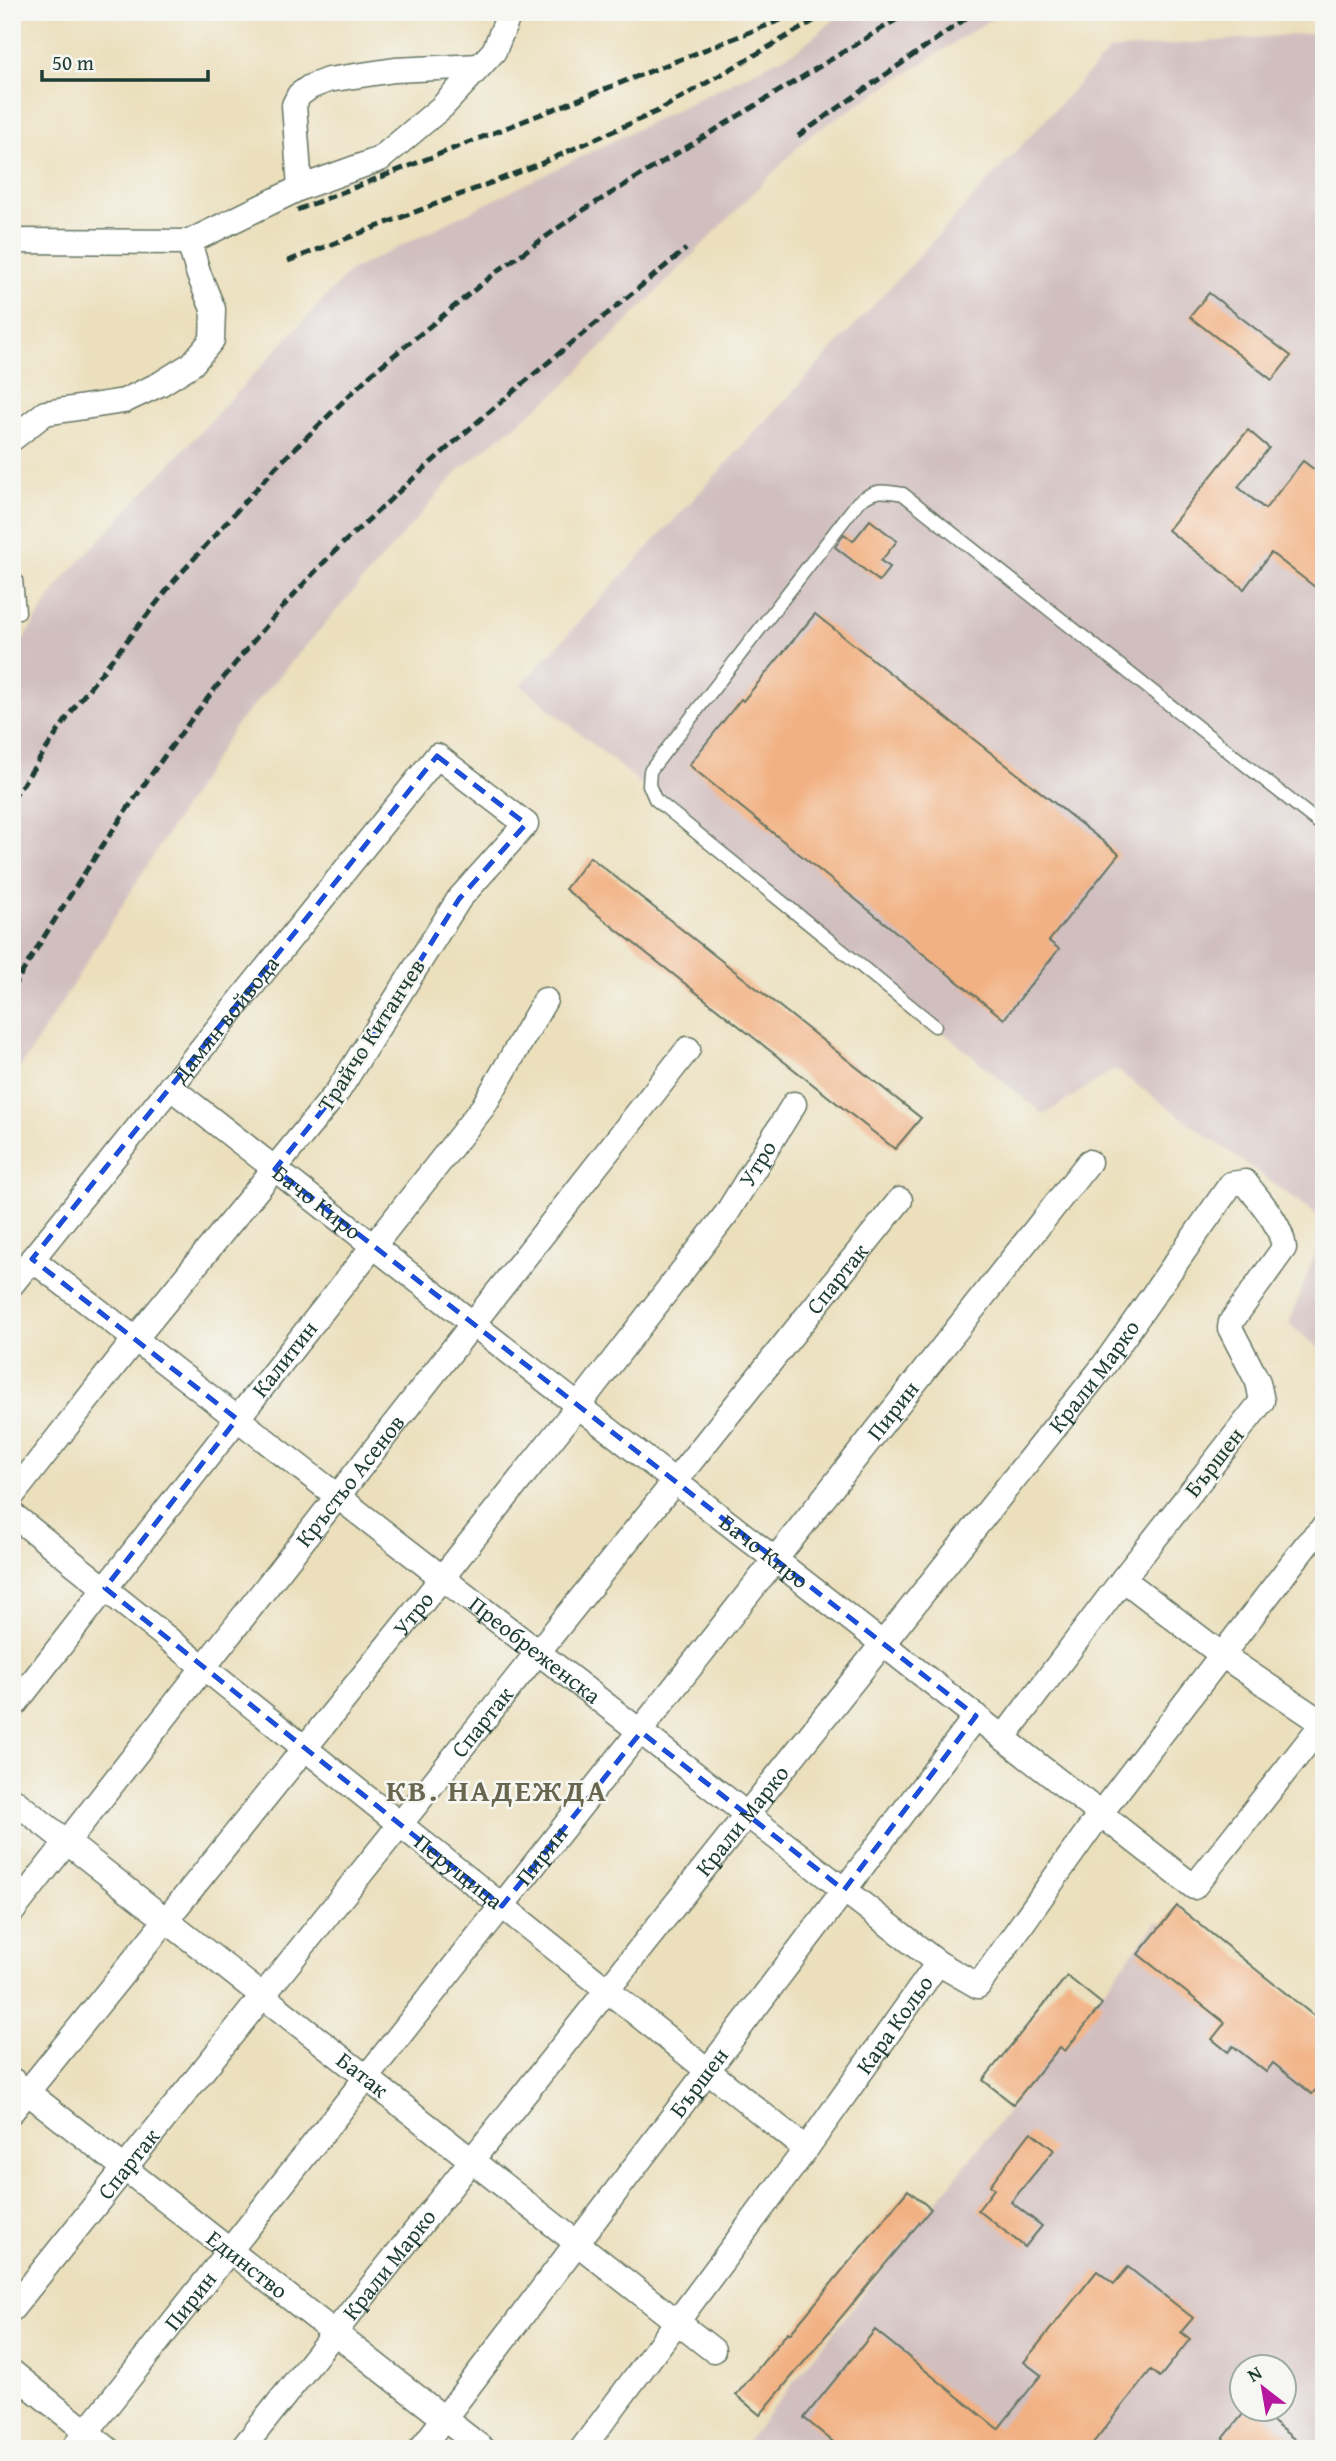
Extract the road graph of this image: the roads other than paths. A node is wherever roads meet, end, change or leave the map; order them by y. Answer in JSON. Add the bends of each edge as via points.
{"nodes":[{"id":1,"x":510,"y":12,"type":"edge"},
{"id":2,"x":480,"y":66,"type":"junction"},
{"id":3,"x":300,"y":188,"type":"junction"},
{"id":4,"x":12,"y":241,"type":"edge"},
{"id":5,"x":189,"y":242,"type":"junction"},
{"id":6,"x":12,"y":439,"type":"edge"},
{"id":7,"x":12,"y":574,"type":"edge"},
{"id":8,"x":19,"y":612,"type":"dead end"},
{"id":9,"x":437,"y":756,"type":"joint"},
{"id":10,"x":1324,"y":827,"type":"edge"},
{"id":11,"x":545,"y":1000,"type":"dead end"},
{"id":12,"x":935,"y":1026,"type":"dead end"},
{"id":13,"x":688,"y":1049,"type":"dead end"},
{"id":14,"x":170,"y":1087,"type":"junction"},
{"id":15,"x":794,"y":1104,"type":"dead end"},
{"id":16,"x":1088,"y":1162,"type":"dead end"},
{"id":17,"x":275,"y":1169,"type":"junction"},
{"id":18,"x":1231,"y":1184,"type":"joint"},
{"id":19,"x":900,"y":1200,"type":"dead end"},
{"id":20,"x":374,"y":1246,"type":"junction"},
{"id":21,"x":32,"y":1259,"type":"junction"},
{"id":22,"x":12,"y":1284,"type":"edge"},
{"id":23,"x":473,"y":1324,"type":"junction"},
{"id":24,"x":135,"y":1339,"type":"junction"},
{"id":25,"x":578,"y":1406,"type":"junction"},
{"id":26,"x":237,"y":1419,"type":"junction"},
{"id":27,"x":675,"y":1481,"type":"junction"},
{"id":28,"x":12,"y":1496,"type":"edge"},
{"id":29,"x":337,"y":1497,"type":"junction"},
{"id":30,"x":12,"y":1514,"type":"edge"},
{"id":31,"x":1324,"y":1527,"type":"edge"},
{"id":32,"x":776,"y":1561,"type":"junction"},
{"id":33,"x":442,"y":1578,"type":"junction"},
{"id":34,"x":1123,"y":1579,"type":"junction"},
{"id":35,"x":106,"y":1588,"type":"junction"},
{"id":36,"x":883,"y":1644,"type":"junction"},
{"id":37,"x":538,"y":1652,"type":"junction"},
{"id":38,"x":1222,"y":1655,"type":"junction"},
{"id":39,"x":204,"y":1667,"type":"junction"},
{"id":40,"x":12,"y":1708,"type":"edge"},
{"id":41,"x":976,"y":1716,"type":"junction"},
{"id":42,"x":1323,"y":1723,"type":"edge"},
{"id":43,"x":641,"y":1732,"type":"junction"},
{"id":44,"x":1003,"y":1738,"type":"junction"},
{"id":45,"x":304,"y":1747,"type":"junction"},
{"id":46,"x":12,"y":1798,"type":"edge"},
{"id":47,"x":747,"y":1814,"type":"junction"},
{"id":48,"x":1100,"y":1814,"type":"junction"},
{"id":49,"x":400,"y":1824,"type":"junction"},
{"id":50,"x":67,"y":1842,"type":"junction"},
{"id":51,"x":844,"y":1890,"type":"junction"},
{"id":52,"x":502,"y":1906,"type":"junction"},
{"id":53,"x":12,"y":1912,"type":"edge"},
{"id":54,"x":165,"y":1919,"type":"junction"},
{"id":55,"x":938,"y":1963,"type":"junction"},
{"id":56,"x":607,"y":1990,"type":"junction"},
{"id":57,"x":263,"y":1995,"type":"junction"},
{"id":58,"x":708,"y":2070,"type":"junction"},
{"id":59,"x":367,"y":2077,"type":"junction"},
{"id":60,"x":18,"y":2095,"type":"edge"},
{"id":61,"x":806,"y":2149,"type":"junction"},
{"id":62,"x":472,"y":2160,"type":"junction"},
{"id":63,"x":125,"y":2168,"type":"junction"},
{"id":64,"x":577,"y":2243,"type":"junction"},
{"id":65,"x":230,"y":2250,"type":"junction"},
{"id":66,"x":12,"y":2309,"type":"edge"},
{"id":67,"x":677,"y":2321,"type":"junction"},
{"id":68,"x":335,"y":2333,"type":"junction"},
{"id":69,"x":713,"y":2350,"type":"dead end"},
{"id":70,"x":12,"y":2372,"type":"edge"},
{"id":71,"x":444,"y":2418,"type":"junction"},
{"id":72,"x":80,"y":2440,"type":"edge"},
{"id":73,"x":108,"y":2449,"type":"edge"},
{"id":74,"x":242,"y":2449,"type":"edge"},
{"id":75,"x":421,"y":2449,"type":"edge"},
{"id":76,"x":483,"y":2449,"type":"edge"},
{"id":77,"x":582,"y":2449,"type":"edge"}],
"edges":[{"from":1,"to":2,"type":"street","via":[[494,51]]},
{"from":2,"to":3,"type":"street","via":[[442,107],[380,159]]},
{"from":2,"to":3,"type":"street","via":[[395,70],[310,87],[294,105]]},
{"from":3,"to":5,"type":"street"},
{"from":4,"to":5,"type":"street"},
{"from":5,"to":6,"type":"street","via":[[213,309],[212,340],[192,364],[124,401],[44,413]]},
{"from":7,"to":8,"type":"lane"},
{"from":9,"to":14,"type":"street","name":"Дамян войвода"},
{"from":9,"to":17,"type":"street","name":"Трайчо Китанчев","via":[[526,824],[459,899],[338,1091]]},
{"from":10,"to":12,"type":"lane","via":[[903,494],[872,492],[858,502],[650,771],[649,785],[655,799]]},
{"from":11,"to":20,"type":"street","name":"Калитин","via":[[483,1107]]},
{"from":13,"to":23,"type":"street","name":"Кръстьо Асенов"},
{"from":14,"to":17,"type":"street","name":"Бачо Киро"},
{"from":14,"to":21,"type":"street","name":"Дамян войвода"},
{"from":15,"to":25,"type":"street","name":"Утро","via":[[727,1213]]},
{"from":16,"to":32,"type":"street","name":"Пирин"},
{"from":17,"to":20,"type":"street","name":"Бачо Киро"},
{"from":17,"to":24,"type":"street","name":"Трайчо Китанчев"},
{"from":18,"to":34,"type":"street","name":"Бършен","via":[[1245,1182],[1282,1236],[1284,1248],[1230,1328],[1258,1382],[1262,1402]]},
{"from":18,"to":36,"type":"street","name":"Крали Марко","via":[[1102,1368]]},
{"from":19,"to":27,"type":"street","name":"Спартак"},
{"from":20,"to":23,"type":"street","name":"Бачо Киро"},
{"from":20,"to":26,"type":"street","name":"Калитин"},
{"from":21,"to":22,"type":"street","name":"Дамян войвода"},
{"from":21,"to":24,"type":"street","name":"Преобреженска"},
{"from":23,"to":25,"type":"street","name":"Бачо Киро"},
{"from":23,"to":29,"type":"street","name":"Кръстьо Асенов"},
{"from":24,"to":26,"type":"street","name":"Преобреженска"},
{"from":24,"to":28,"type":"street","name":"Трайчо Китанчев"},
{"from":25,"to":27,"type":"street","name":"Бачо Киро"},
{"from":25,"to":33,"type":"street","name":"Утро"},
{"from":26,"to":29,"type":"street","name":"Преобреженска"},
{"from":26,"to":35,"type":"street","name":"Калитин"},
{"from":27,"to":32,"type":"street","name":"Бачо Киро"},
{"from":27,"to":37,"type":"street","name":"Спартак"},
{"from":29,"to":33,"type":"street","name":"Преобреженска"},
{"from":29,"to":39,"type":"street","name":"Кръстьо Асенов"},
{"from":30,"to":35,"type":"street","name":"Перущица"},
{"from":31,"to":38,"type":"street","name":"Кара Кольо"},
{"from":32,"to":36,"type":"street","name":"Бачо Киро"},
{"from":32,"to":43,"type":"street","name":"Пирин"},
{"from":33,"to":37,"type":"street","name":"Преобреженска"},
{"from":33,"to":45,"type":"street","name":"Утро"},
{"from":34,"to":38,"type":"street"},
{"from":34,"to":44,"type":"street","name":"Бършен"},
{"from":35,"to":39,"type":"street","name":"Перущица"},
{"from":35,"to":40,"type":"street","name":"Калитин"},
{"from":36,"to":41,"type":"street","name":"Бачо Киро"},
{"from":36,"to":47,"type":"street","name":"Крали Марко"},
{"from":37,"to":43,"type":"street","name":"Преобреженска"},
{"from":37,"to":49,"type":"street","name":"Спартак"},
{"from":38,"to":42,"type":"street"},
{"from":38,"to":48,"type":"street","name":"Кара Кольо"},
{"from":39,"to":45,"type":"street","name":"Перущица"},
{"from":39,"to":50,"type":"street","name":"Кръстьо Асенов"},
{"from":41,"to":44,"type":"street","name":"Бачо Киро"},
{"from":41,"to":51,"type":"street","name":"Бършен"},
{"from":42,"to":48,"type":"street","name":"Бачо Киро","via":[[1194,1887]]},
{"from":43,"to":47,"type":"street","name":"Преобреженска"},
{"from":43,"to":52,"type":"street","name":"Пирин"},
{"from":44,"to":48,"type":"street","name":"Бачо Киро"},
{"from":45,"to":49,"type":"street","name":"Перущица"},
{"from":45,"to":54,"type":"street","name":"Утро"},
{"from":46,"to":50,"type":"street","name":"Батак"},
{"from":47,"to":51,"type":"street","name":"Преобреженска"},
{"from":47,"to":56,"type":"street","name":"Крали Марко"},
{"from":48,"to":55,"type":"street","name":"Кара Кольо","via":[[978,1986]]},
{"from":49,"to":52,"type":"street","name":"Перущица"},
{"from":49,"to":57,"type":"street","name":"Спартак"},
{"from":50,"to":53,"type":"street","name":"Кръстьо Асенов"},
{"from":50,"to":54,"type":"street","name":"Батак"},
{"from":51,"to":55,"type":"street","name":"Преобреженска"},
{"from":51,"to":58,"type":"street","name":"Бършен"},
{"from":52,"to":56,"type":"street","name":"Перущица"},
{"from":52,"to":59,"type":"street","name":"Пирин"},
{"from":54,"to":57,"type":"street","name":"Батак"},
{"from":54,"to":60,"type":"street","name":"Утро"},
{"from":55,"to":61,"type":"street","name":"Кара Кольо"},
{"from":56,"to":58,"type":"street","name":"Перущица"},
{"from":56,"to":62,"type":"street","name":"Крали Марко"},
{"from":57,"to":59,"type":"street","name":"Батак"},
{"from":57,"to":63,"type":"street","name":"Спартак"},
{"from":58,"to":61,"type":"street","name":"Перущица"},
{"from":58,"to":64,"type":"street","name":"Бършен"},
{"from":59,"to":62,"type":"street","name":"Батак"},
{"from":59,"to":65,"type":"street","name":"Пирин"},
{"from":60,"to":63,"type":"street","name":"Единство"},
{"from":61,"to":67,"type":"street","name":"Кара Кольо"},
{"from":62,"to":64,"type":"street","name":"Батак"},
{"from":62,"to":68,"type":"street","name":"Крали Марко"},
{"from":63,"to":65,"type":"street","name":"Единство"},
{"from":63,"to":66,"type":"street","name":"Спартак"},
{"from":64,"to":67,"type":"street","name":"Батак"},
{"from":64,"to":71,"type":"street","name":"Бършен"},
{"from":65,"to":68,"type":"street","name":"Единство"},
{"from":65,"to":72,"type":"street","name":"Пирин"},
{"from":67,"to":69,"type":"street","name":"Батак"},
{"from":67,"to":77,"type":"street","name":"Кара Кольо"},
{"from":68,"to":71,"type":"street","name":"Единство"},
{"from":68,"to":74,"type":"street","name":"Крали Марко"},
{"from":70,"to":72,"type":"street"},
{"from":71,"to":75,"type":"street","name":"Бършен"},
{"from":71,"to":76,"type":"street","name":"Единство"},
{"from":72,"to":73,"type":"street"}]}
